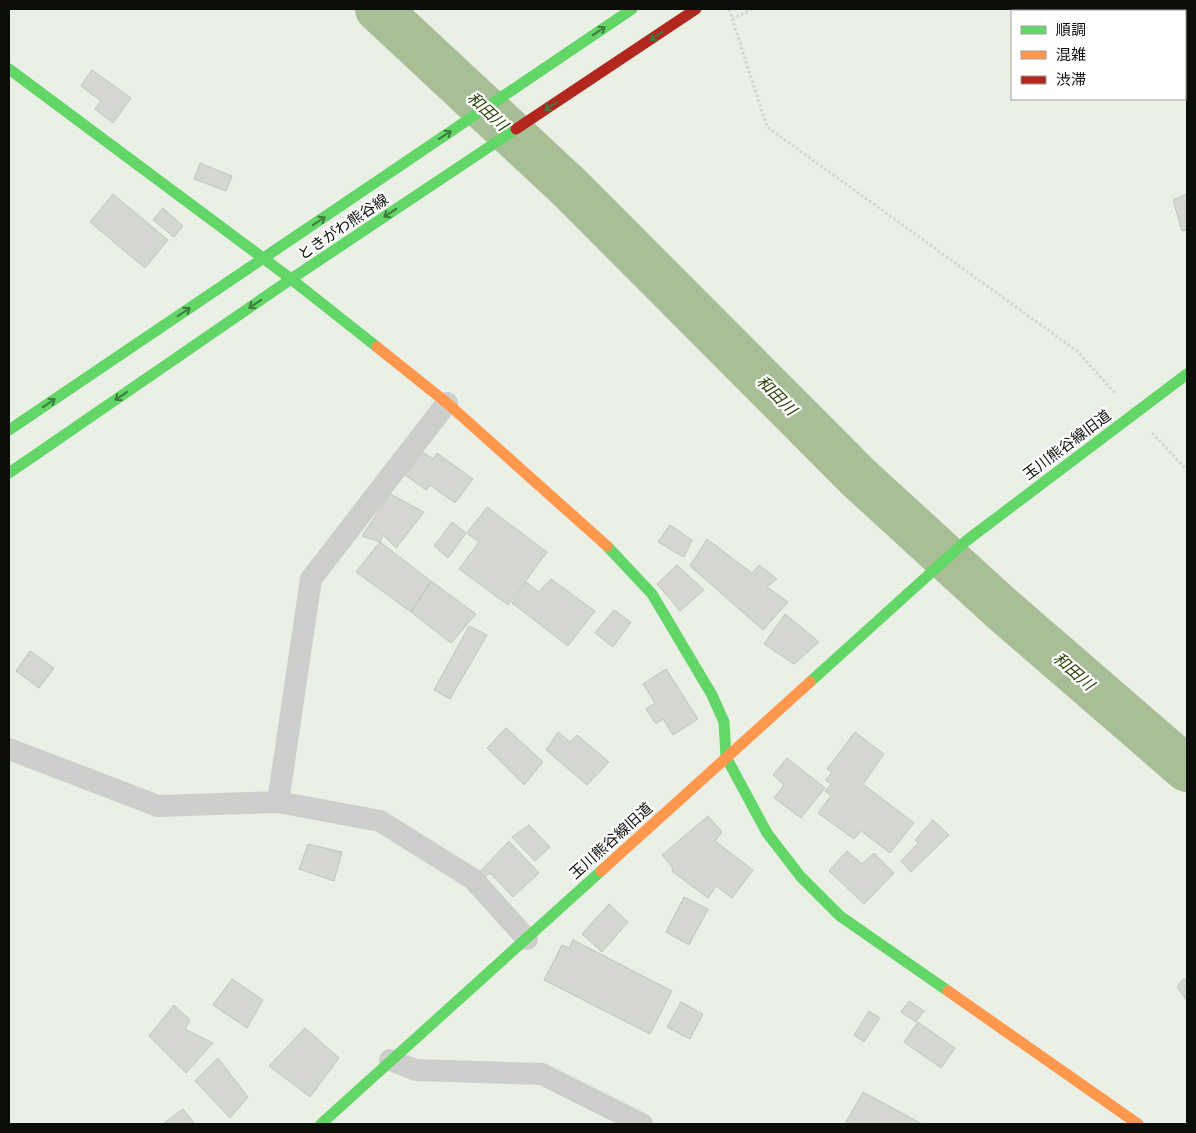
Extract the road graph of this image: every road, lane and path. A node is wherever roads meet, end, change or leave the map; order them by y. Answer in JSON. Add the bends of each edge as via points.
{"nodes":[{"id":1,"x":632,"y":9,"type":"edge"},
{"id":2,"x":696,"y":9,"type":"edge"},
{"id":3,"x":729,"y":9,"type":"edge"},
{"id":4,"x":753,"y":9,"type":"edge"},
{"id":5,"x":732,"y":19,"type":"junction"},
{"id":6,"x":9,"y":70,"type":"edge"},
{"id":7,"x":263,"y":259,"type":"junction"},
{"id":8,"x":291,"y":279,"type":"junction"},
{"id":9,"x":1187,"y":374,"type":"edge"},
{"id":10,"x":447,"y":403,"type":"junction"},
{"id":11,"x":1133,"y":413,"type":"junction"},
{"id":12,"x":9,"y":430,"type":"edge"},
{"id":13,"x":1187,"y":470,"type":"edge"},
{"id":14,"x":9,"y":473,"type":"edge"},
{"id":15,"x":9,"y":749,"type":"edge"},
{"id":16,"x":726,"y":757,"type":"junction"},
{"id":17,"x":278,"y":802,"type":"junction"},
{"id":18,"x":527,"y":939,"type":"junction"},
{"id":19,"x":390,"y":1060,"type":"junction"},
{"id":20,"x":321,"y":1124,"type":"edge"},
{"id":21,"x":642,"y":1124,"type":"edge"},
{"id":22,"x":1138,"y":1124,"type":"edge"}],
"edges":[{"from":7,"to":1,"type":"street","name":"ときがわ熊谷線","one_way":true},
{"from":2,"to":8,"type":"street","name":"ときがわ熊谷線","one_way":true},
{"from":3,"to":5,"type":"path"},
{"from":4,"to":5,"type":"path"},
{"from":5,"to":11,"type":"path","via":[[767,127],[1077,351]]},
{"from":6,"to":7,"type":"street"},
{"from":7,"to":8,"type":"street"},
{"from":12,"to":7,"type":"street","name":"ときがわ熊谷線","one_way":true},
{"from":8,"to":10,"type":"street"},
{"from":8,"to":14,"type":"street","name":"ときがわ熊谷線","one_way":true},
{"from":9,"to":11,"type":"street","name":"玉川熊谷線旧道"},
{"from":10,"to":16,"type":"street","via":[[601,540],[652,594],[712,694],[724,722]]},
{"from":10,"to":17,"type":"street","via":[[311,578]]},
{"from":11,"to":13,"type":"path"},
{"from":11,"to":16,"type":"street","name":"玉川熊谷線旧道","via":[[966,541]]},
{"from":15,"to":17,"type":"street","via":[[158,806]]},
{"from":16,"to":18,"type":"street","name":"玉川熊谷線旧道"},
{"from":16,"to":22,"type":"street","via":[[767,834],[801,877],[840,916]]},
{"from":17,"to":18,"type":"street","via":[[380,821],[473,879]]},
{"from":18,"to":19,"type":"street","name":"玉川熊谷線旧道"},
{"from":19,"to":20,"type":"street","name":"玉川熊谷線旧道"},
{"from":19,"to":21,"type":"street","via":[[416,1070],[542,1074]]}]}
